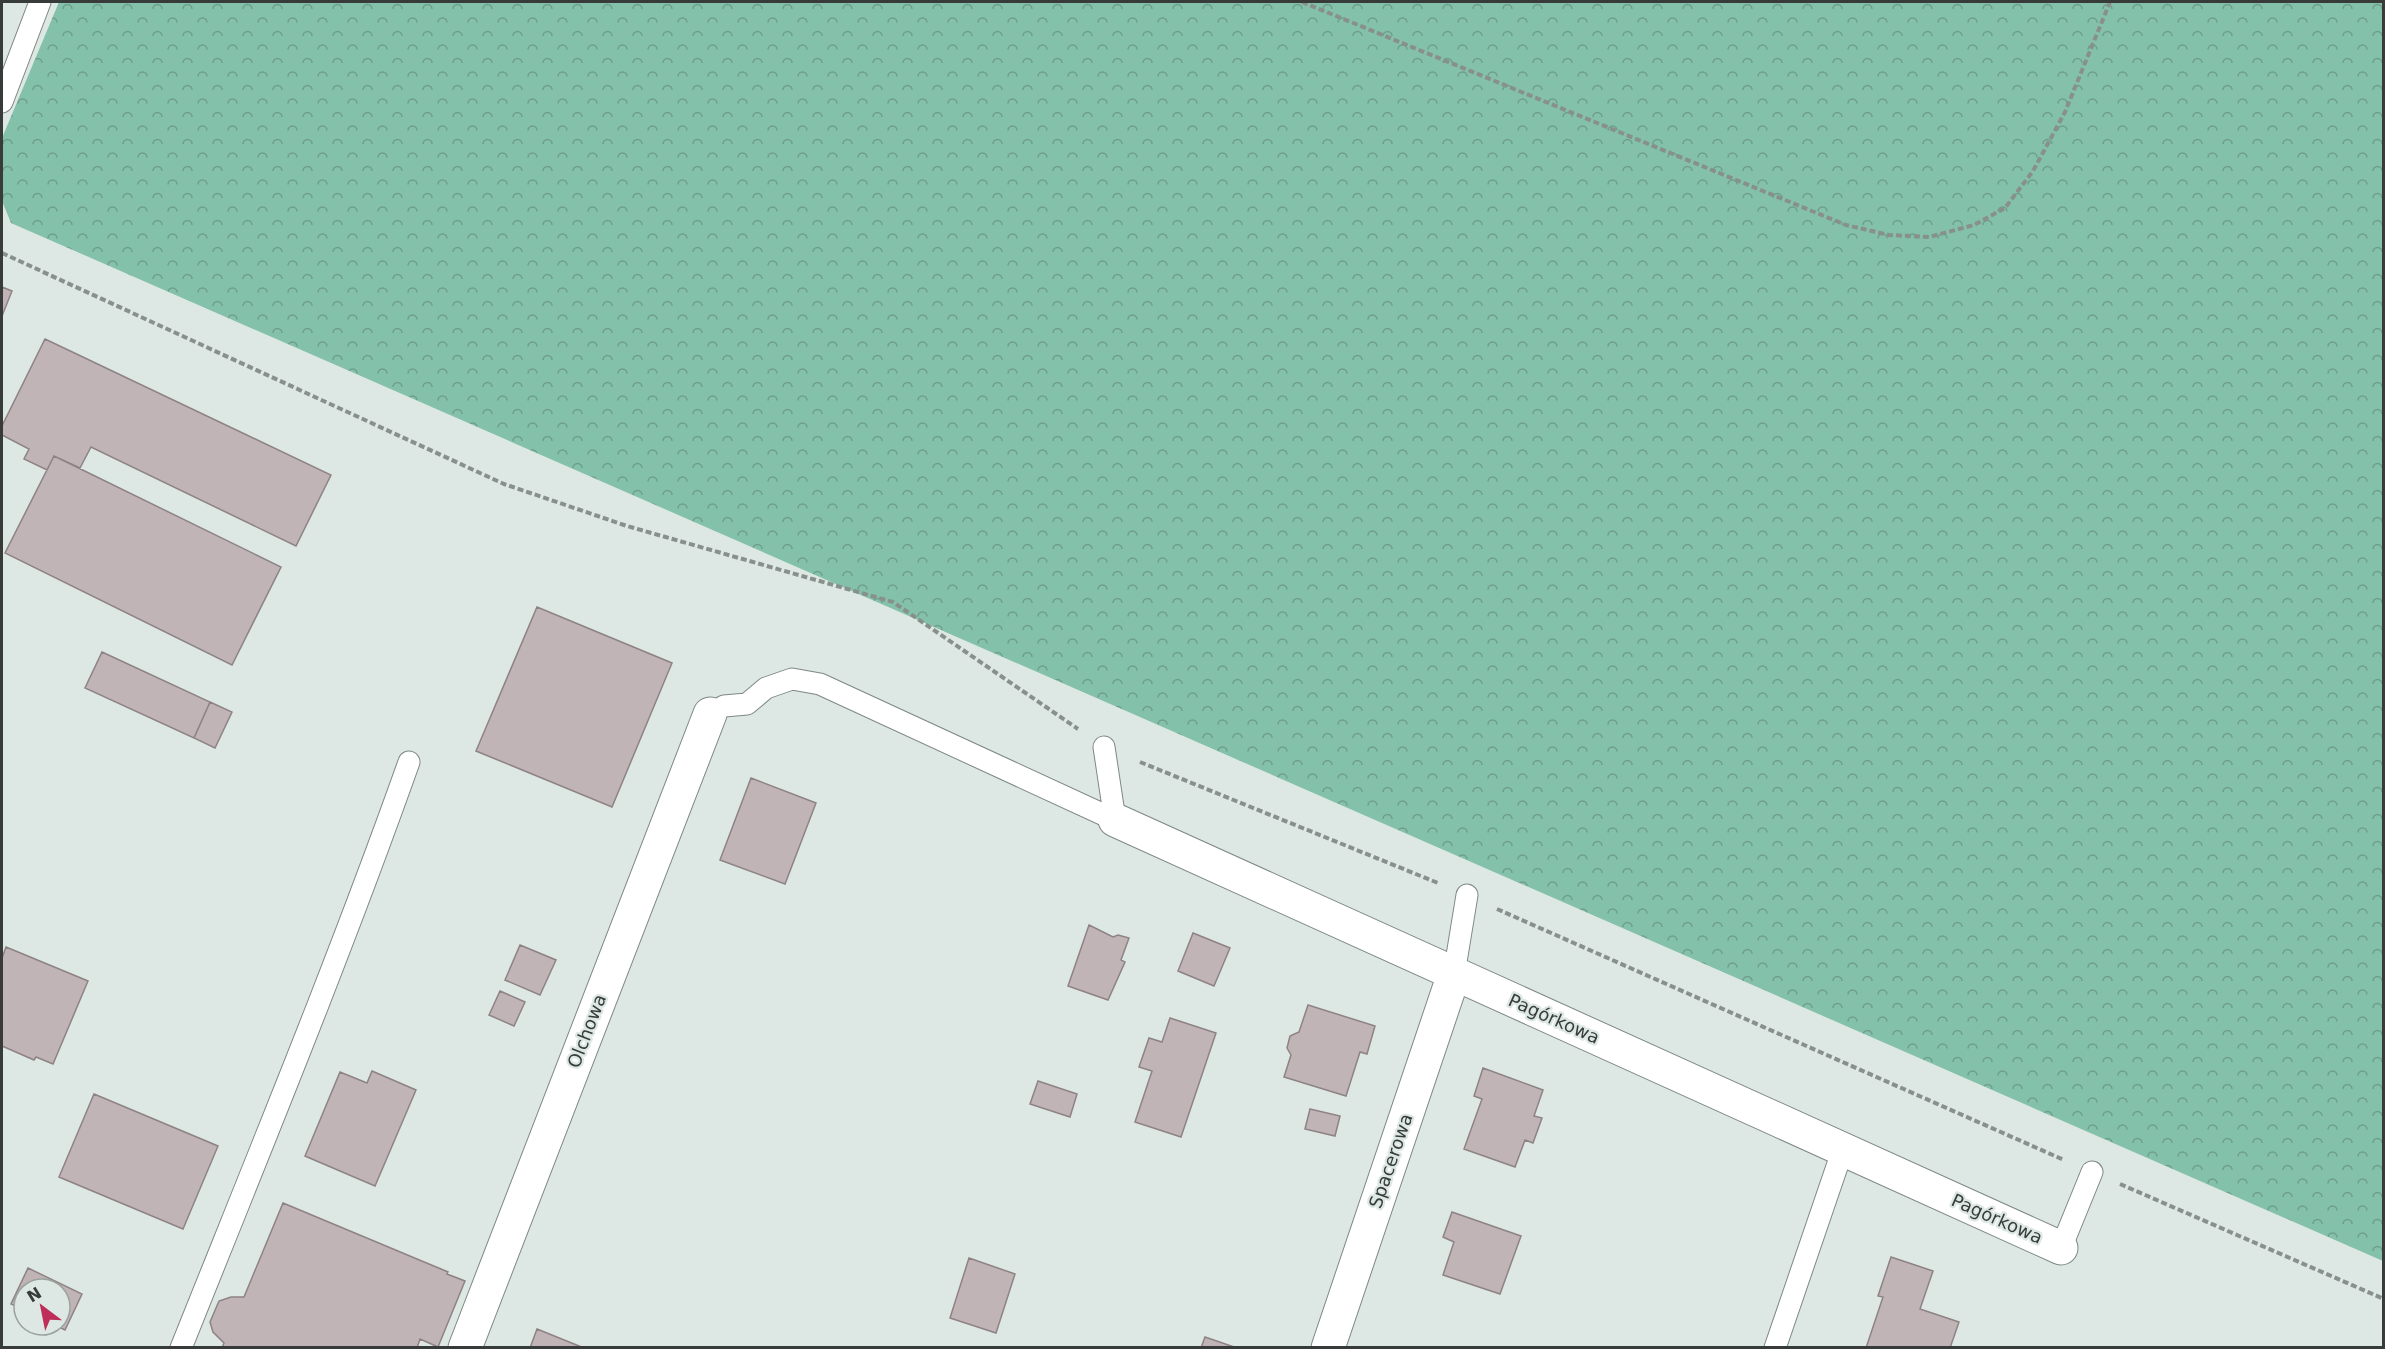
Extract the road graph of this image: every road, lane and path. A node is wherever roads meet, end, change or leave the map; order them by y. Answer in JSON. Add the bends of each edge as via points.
{"nodes":[{"id":1,"x":40,"y":2,"type":"edge"},
{"id":2,"x":1302,"y":2,"type":"edge"},
{"id":3,"x":2110,"y":2,"type":"edge"},
{"id":4,"x":2,"y":102,"type":"edge"},
{"id":5,"x":2,"y":253,"type":"edge"},
{"id":6,"x":710,"y":714,"type":"joint"},
{"id":7,"x":1104,"y":747,"type":"junction"},
{"id":8,"x":410,"y":762,"type":"dead end"},
{"id":9,"x":1115,"y":819,"type":"junction"},
{"id":10,"x":1467,"y":895,"type":"junction"},
{"id":11,"x":1454,"y":974,"type":"junction"},
{"id":12,"x":1843,"y":1149,"type":"junction"},
{"id":13,"x":2092,"y":1172,"type":"junction"},
{"id":14,"x":2061,"y":1248,"type":"joint"},
{"id":15,"x":2384,"y":1299,"type":"edge"},
{"id":16,"x":181,"y":1347,"type":"edge"},
{"id":17,"x":465,"y":1347,"type":"edge"},
{"id":18,"x":1328,"y":1347,"type":"edge"},
{"id":19,"x":1774,"y":1347,"type":"edge"}],
"edges":[{"from":1,"to":4,"type":"lane"},
{"from":2,"to":3,"type":"path","via":[[1846,225],[1889,235],[1929,237],[1974,225],[2005,207],[2033,171],[2065,112]]},
{"from":5,"to":7,"type":"path","via":[[504,484],[627,526],[893,602]]},
{"from":6,"to":9,"type":"lane","via":[[724,706],[747,704],[766,688],[792,679],[820,684]]},
{"from":6,"to":17,"type":"street","name":"Olchowa"},
{"from":7,"to":9,"type":"lane"},
{"from":7,"to":10,"type":"path"},
{"from":8,"to":16,"type":"lane","via":[[294,1067]]},
{"from":9,"to":11,"type":"street","name":"Pagórkowa"},
{"from":10,"to":11,"type":"lane"},
{"from":10,"to":13,"type":"path"},
{"from":11,"to":12,"type":"street","name":"Pagórkowa"},
{"from":11,"to":18,"type":"street","name":"Spacerowa"},
{"from":12,"to":14,"type":"street","name":"Pagórkowa"},
{"from":12,"to":19,"type":"lane"},
{"from":13,"to":14,"type":"lane"},
{"from":13,"to":15,"type":"path"}]}
